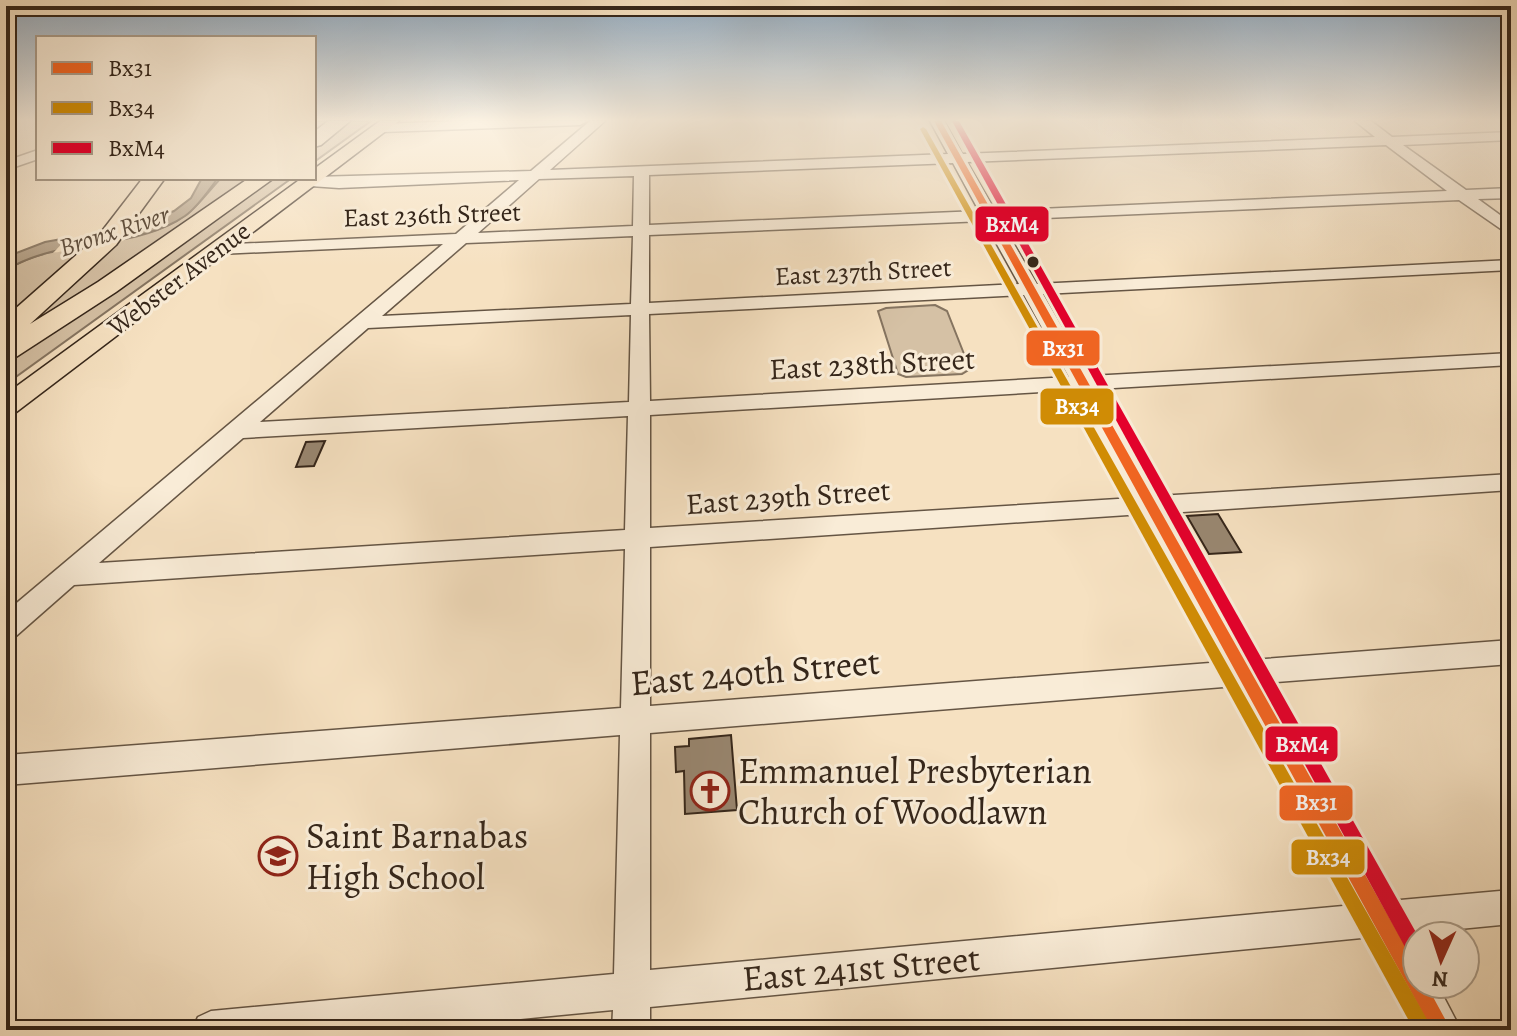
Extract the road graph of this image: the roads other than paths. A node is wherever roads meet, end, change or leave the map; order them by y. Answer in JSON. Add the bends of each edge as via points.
{"nodes":[{"id":1,"x":540,"y":169,"type":"edge"},
{"id":2,"x":658,"y":169,"type":"edge"},
{"id":3,"x":964,"y":169,"type":"edge"},
{"id":4,"x":1427,"y":169,"type":"edge"},
{"id":5,"x":642,"y":170,"type":"junction"},
{"id":6,"x":534,"y":174,"type":"junction"},
{"id":7,"x":140,"y":180,"type":"edge"},
{"id":8,"x":260,"y":180,"type":"edge"},
{"id":9,"x":310,"y":181,"type":"joint"},
{"id":10,"x":1511,"y":193,"type":"edge"},
{"id":11,"x":1462,"y":195,"type":"junction"},
{"id":12,"x":989,"y":216,"type":"junction"},
{"id":13,"x":1511,"y":231,"type":"edge"},
{"id":14,"x":109,"y":232,"type":"junction"},
{"id":15,"x":641,"y":232,"type":"junction"},
{"id":16,"x":458,"y":240,"type":"junction"},
{"id":17,"x":219,"y":249,"type":"junction"},
{"id":18,"x":1511,"y":265,"type":"edge"},
{"id":19,"x":1030,"y":290,"type":"junction"},
{"id":20,"x":640,"y":309,"type":"junction"},
{"id":21,"x":6,"y":312,"type":"edge"},
{"id":22,"x":362,"y":323,"type":"junction"},
{"id":23,"x":6,"y":330,"type":"edge"},
{"id":24,"x":6,"y":351,"type":"edge"},
{"id":25,"x":1511,"y":359,"type":"edge"},
{"id":26,"x":1081,"y":382,"type":"junction"},
{"id":27,"x":6,"y":407,"type":"edge"},
{"id":28,"x":639,"y":408,"type":"junction"},
{"id":29,"x":236,"y":431,"type":"junction"},
{"id":30,"x":1511,"y":482,"type":"edge"},
{"id":31,"x":1149,"y":505,"type":"junction"},
{"id":32,"x":637,"y":539,"type":"junction"},
{"id":33,"x":69,"y":575,"type":"junction"},
{"id":34,"x":6,"y":628,"type":"edge"},
{"id":35,"x":1511,"y":652,"type":"edge"},
{"id":36,"x":1241,"y":672,"type":"junction"},
{"id":37,"x":633,"y":720,"type":"junction"},
{"id":38,"x":6,"y":770,"type":"edge"},
{"id":39,"x":1511,"y":907,"type":"edge"},
{"id":40,"x":1381,"y":920,"type":"junction"},
{"id":41,"x":631,"y":989,"type":"junction"},
{"id":42,"x":211,"y":1030,"type":"edge"},
{"id":43,"x":631,"y":1030,"type":"edge"},
{"id":44,"x":1442,"y":1030,"type":"edge"}],
"edges":[{"from":1,"to":6,"type":"street"},
{"from":2,"to":5,"type":"street"},
{"from":3,"to":12,"type":"street"},
{"from":4,"to":11,"type":"street"},
{"from":5,"to":6,"type":"street"},
{"from":5,"to":15,"type":"street"},
{"from":6,"to":9,"type":"street"},
{"from":6,"to":16,"type":"street"},
{"from":7,"to":14,"type":"highway"},
{"from":8,"to":24,"type":"highway"},
{"from":9,"to":17,"type":"main road","name":"Webster Avenue"},
{"from":10,"to":11,"type":"street","name":"East 236th Street"},
{"from":11,"to":12,"type":"street","name":"East 236th Street"},
{"from":11,"to":13,"type":"street"},
{"from":12,"to":15,"type":"street","name":"East 236th Street"},
{"from":12,"to":19,"type":"street"},
{"from":14,"to":21,"type":"highway","via":[[76,251]]},
{"from":14,"to":23,"type":"highway","via":[[54,292]]},
{"from":15,"to":16,"type":"street","name":"East 236th Street"},
{"from":15,"to":20,"type":"street"},
{"from":16,"to":17,"type":"street","name":"East 236th Street"},
{"from":16,"to":22,"type":"street"},
{"from":17,"to":27,"type":"main road","name":"Webster Avenue"},
{"from":18,"to":19,"type":"street","name":"East 237th Street"},
{"from":19,"to":20,"type":"street","name":"East 237th Street"},
{"from":19,"to":26,"type":"street"},
{"from":20,"to":22,"type":"street","name":"East 237th Street"},
{"from":20,"to":28,"type":"street"},
{"from":22,"to":29,"type":"street"},
{"from":25,"to":26,"type":"street","name":"East 238th Street"},
{"from":26,"to":28,"type":"street","name":"East 238th Street"},
{"from":26,"to":31,"type":"street"},
{"from":28,"to":29,"type":"street","name":"East 238th Street"},
{"from":28,"to":32,"type":"street"},
{"from":29,"to":33,"type":"street"},
{"from":30,"to":31,"type":"street","name":"East 239th Street"},
{"from":31,"to":32,"type":"street","name":"East 239th Street"},
{"from":31,"to":36,"type":"street"},
{"from":32,"to":33,"type":"street","name":"East 239th Street"},
{"from":32,"to":37,"type":"street"},
{"from":33,"to":34,"type":"street"},
{"from":35,"to":36,"type":"street","name":"East 240th Street"},
{"from":36,"to":37,"type":"street","name":"East 240th Street"},
{"from":36,"to":40,"type":"street"},
{"from":37,"to":38,"type":"street","name":"East 240th Street"},
{"from":37,"to":41,"type":"street"},
{"from":39,"to":40,"type":"street","name":"East 241st Street"},
{"from":40,"to":41,"type":"street","name":"East 241st Street"},
{"from":40,"to":44,"type":"street"},
{"from":41,"to":42,"type":"street","name":"East 241st Street"},
{"from":41,"to":43,"type":"street"}]}
